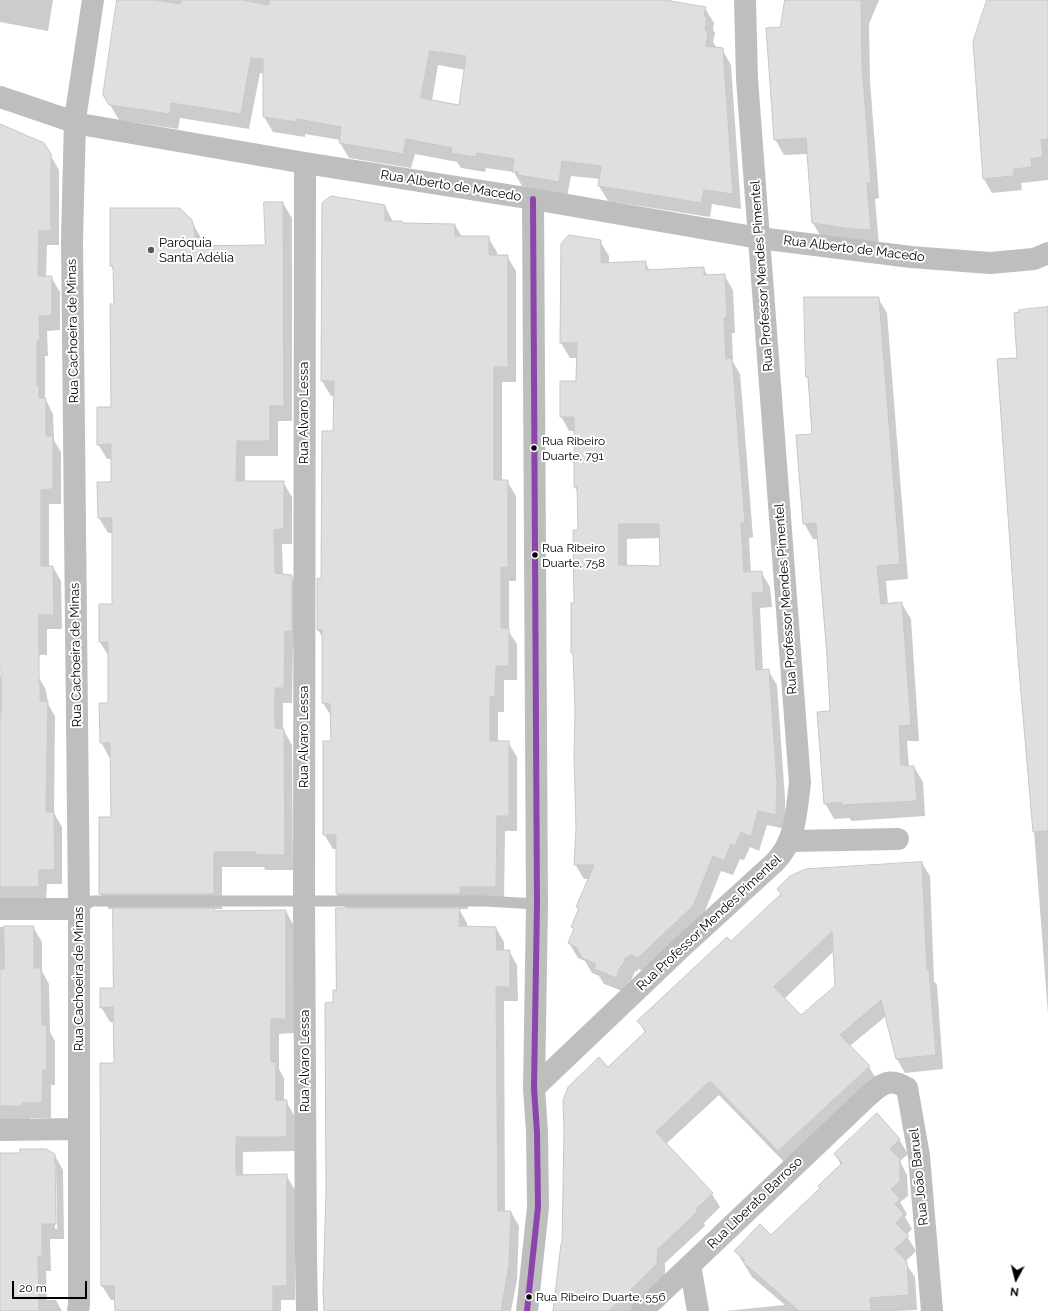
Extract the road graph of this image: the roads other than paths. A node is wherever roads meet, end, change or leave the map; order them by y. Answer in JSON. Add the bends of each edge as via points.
{"nodes":[{"id":1,"x":93,"y":0,"type":"edge"},
{"id":2,"x":745,"y":0,"type":"edge"},
{"id":3,"x":0,"y":97,"type":"edge"},
{"id":4,"x":75,"y":123,"type":"junction"},
{"id":5,"x":305,"y":163,"type":"junction"},
{"id":6,"x":532,"y":199,"type":"junction"},
{"id":7,"x":759,"y":238,"type":"junction"},
{"id":8,"x":1048,"y":253,"type":"edge"},
{"id":9,"x":898,"y":839,"type":"dead end"},
{"id":10,"x":790,"y":841,"type":"junction"},
{"id":11,"x":304,"y":901,"type":"junction"},
{"id":12,"x":538,"y":904,"type":"junction"},
{"id":13,"x":0,"y":909,"type":"edge"},
{"id":14,"x":78,"y":909,"type":"junction"},
{"id":15,"x":534,"y":1088,"type":"junction"},
{"id":16,"x":868,"y":1096,"type":"joint"},
{"id":17,"x":0,"y":1130,"type":"edge"},
{"id":18,"x":80,"y":1130,"type":"junction"},
{"id":19,"x":690,"y":1265,"type":"junction"},
{"id":20,"x":78,"y":1311,"type":"edge"},
{"id":21,"x":307,"y":1311,"type":"edge"},
{"id":22,"x":528,"y":1311,"type":"edge"},
{"id":23,"x":642,"y":1311,"type":"edge"},
{"id":24,"x":698,"y":1311,"type":"edge"},
{"id":25,"x":932,"y":1311,"type":"edge"}],
"edges":[{"from":1,"to":4,"type":"street","name":"Rua Cachoeira de Minas"},
{"from":2,"to":7,"type":"street","name":"Rua Professor Mendes Pimentel","via":[[747,79]]},
{"from":3,"to":4,"type":"street","name":"Rua Alberto de Macedo"},
{"from":4,"to":5,"type":"street","name":"Rua Alberto de Macedo"},
{"from":4,"to":14,"type":"street","name":"Rua Cachoeira de Minas","via":[[72,241]]},
{"from":5,"to":6,"type":"street","name":"Rua Alberto de Macedo"},
{"from":5,"to":11,"type":"street","name":"Rua Alvaro Lessa"},
{"from":6,"to":7,"type":"street","name":"Rua Alberto de Macedo"},
{"from":6,"to":12,"type":"street"},
{"from":7,"to":8,"type":"street","name":"Rua Alberto de Macedo","via":[[911,257],[990,263],[1034,259]]},
{"from":7,"to":10,"type":"street","name":"Rua Professor Mendes Pimentel","via":[[800,783]]},
{"from":9,"to":10,"type":"street"},
{"from":10,"to":15,"type":"street","name":"Rua Professor Mendes Pimentel","via":[[775,862],[682,946]]},
{"from":11,"to":12,"type":"lane","via":[[485,901]]},
{"from":11,"to":14,"type":"lane","via":[[92,901]]},
{"from":11,"to":21,"type":"street","name":"Rua Alvaro Lessa"},
{"from":12,"to":15,"type":"street"},
{"from":13,"to":14,"type":"street"},
{"from":14,"to":18,"type":"street","name":"Rua Cachoeira de Minas"},
{"from":15,"to":22,"type":"street","via":[[538,1132],[538,1207]]},
{"from":16,"to":19,"type":"street","name":"Rua Liberato Barroso"},
{"from":16,"to":25,"type":"street","name":"Rua João Baruel","via":[[882,1084],[898,1082],[907,1088],[919,1156]]},
{"from":17,"to":18,"type":"street"},
{"from":18,"to":20,"type":"street","name":"Rua Cachoeira de Minas"},
{"from":19,"to":23,"type":"street","name":"Rua Liberato Barroso"},
{"from":19,"to":24,"type":"street"}]}
